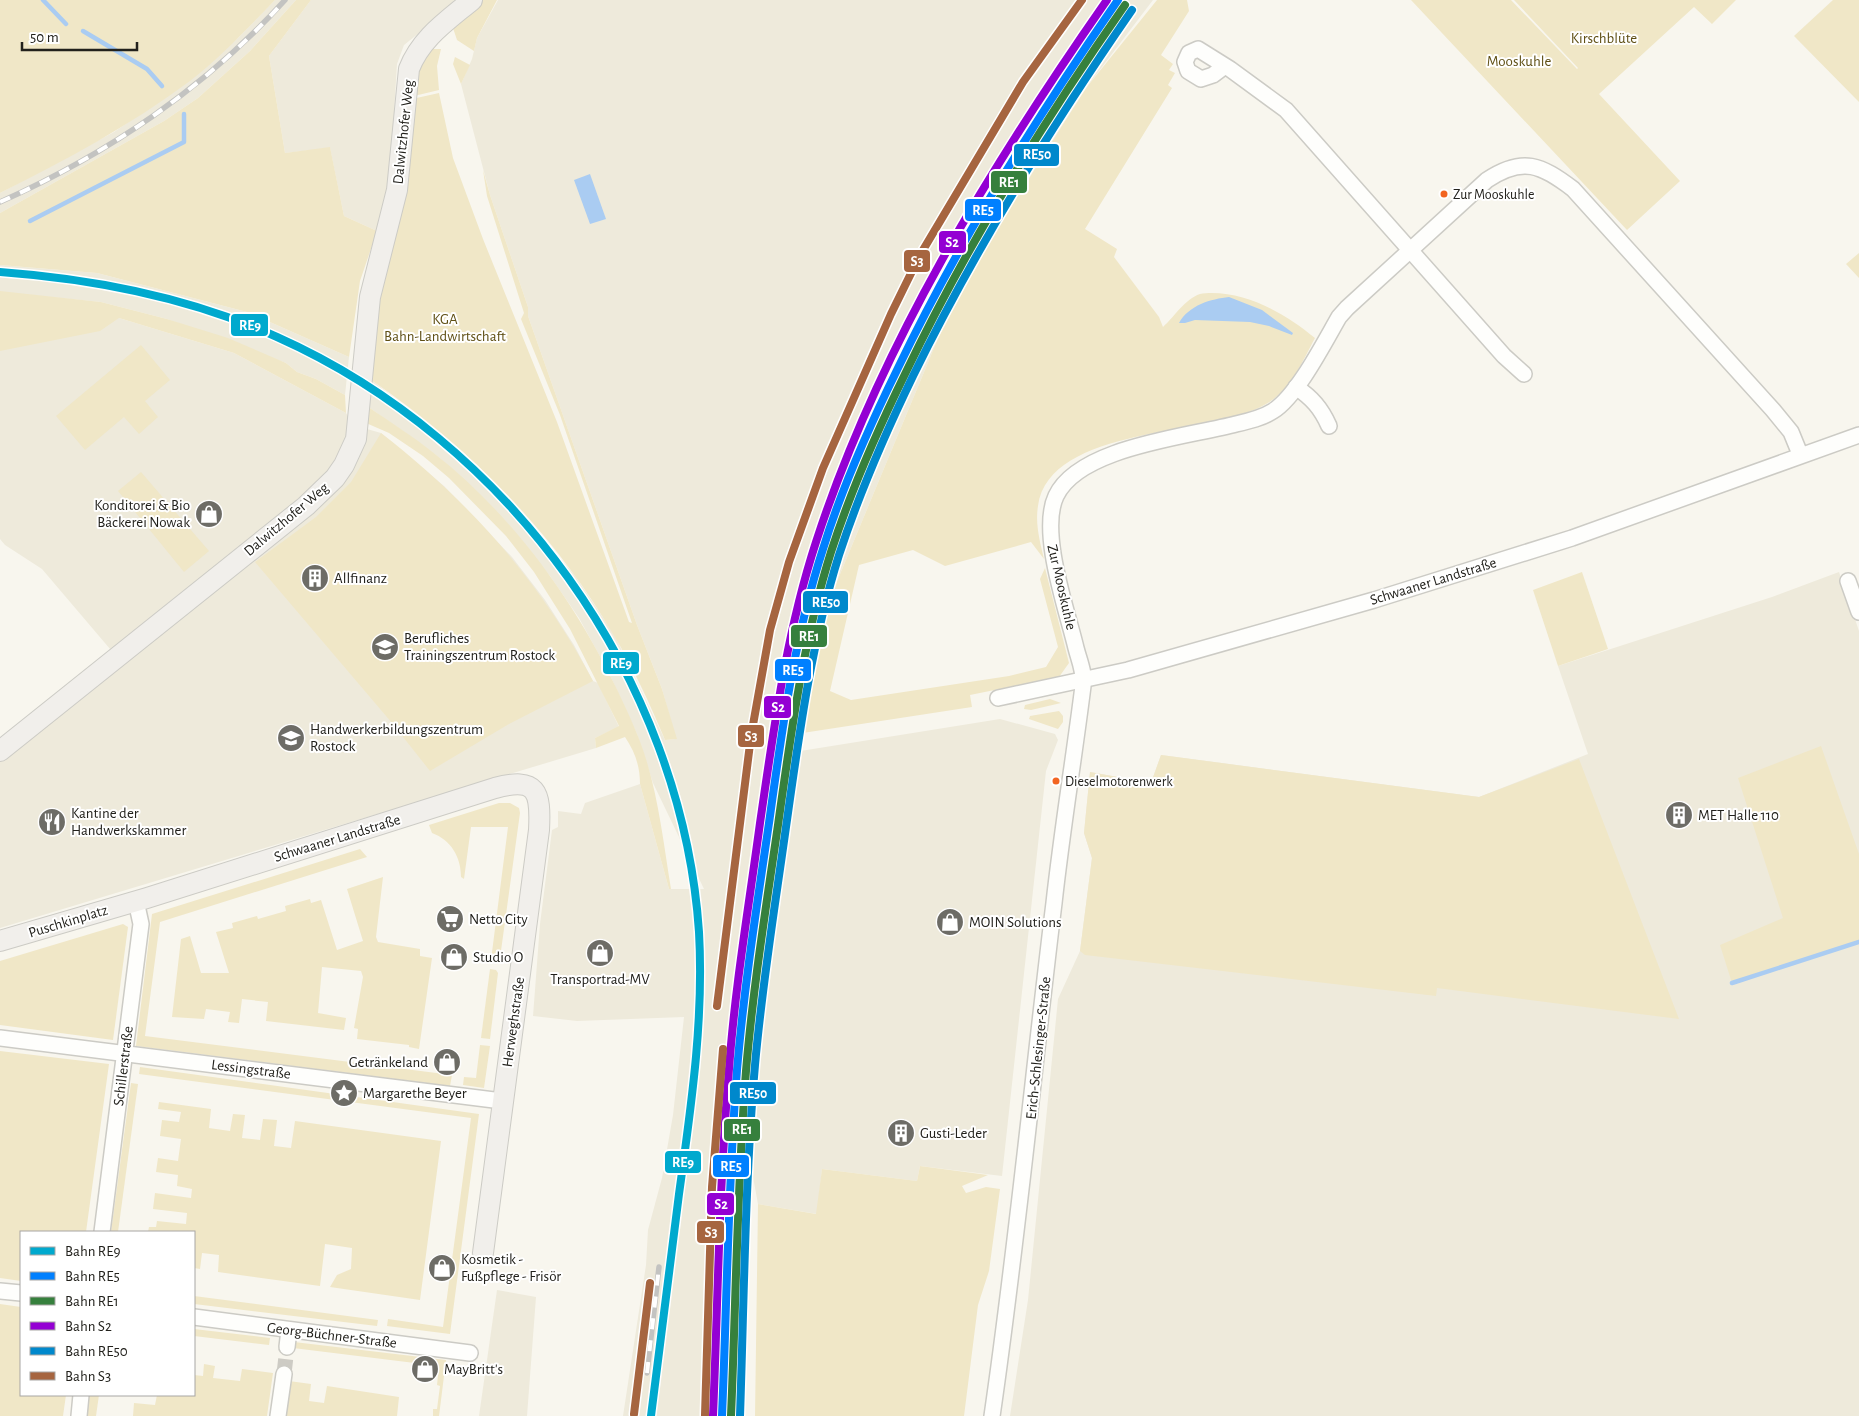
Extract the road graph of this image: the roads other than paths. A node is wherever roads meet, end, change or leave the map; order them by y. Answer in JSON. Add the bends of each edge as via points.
{"nodes":[{"id":1,"x":472,"y":0,"type":"edge"},
{"id":2,"x":1225,"y":66,"type":"dead end"},
{"id":3,"x":1410,"y":250,"type":"junction"},
{"id":4,"x":1524,"y":374,"type":"dead end"},
{"id":5,"x":1296,"y":387,"type":"junction"},
{"id":6,"x":1330,"y":426,"type":"dead end"},
{"id":7,"x":1859,"y":435,"type":"edge"},
{"id":8,"x":1800,"y":454,"type":"junction"},
{"id":9,"x":1848,"y":582,"type":"dead end"},
{"id":10,"x":1859,"y":612,"type":"edge"},
{"id":11,"x":1084,"y":680,"type":"junction"},
{"id":12,"x":998,"y":698,"type":"dead end"},
{"id":13,"x":0,"y":750,"type":"edge"},
{"id":14,"x":537,"y":791,"type":"joint"},
{"id":15,"x":136,"y":901,"type":"junction"},
{"id":16,"x":0,"y":942,"type":"edge"},
{"id":17,"x":0,"y":1038,"type":"edge"},
{"id":18,"x":125,"y":1053,"type":"junction"},
{"id":19,"x":502,"y":1101,"type":"junction"},
{"id":20,"x":102,"y":1231,"type":"edge"},
{"id":21,"x":482,"y":1253,"type":"dead end"},
{"id":22,"x":0,"y":1291,"type":"edge"},
{"id":23,"x":20,"y":1294,"type":"edge"},
{"id":24,"x":195,"y":1317,"type":"edge"},
{"id":25,"x":288,"y":1330,"type":"junction"},
{"id":26,"x":286,"y":1347,"type":"tunnel mouth"},
{"id":27,"x":470,"y":1353,"type":"dead end"},
{"id":28,"x":284,"y":1374,"type":"tunnel mouth"},
{"id":29,"x":81,"y":1396,"type":"edge"},
{"id":30,"x":79,"y":1416,"type":"edge"},
{"id":31,"x":278,"y":1416,"type":"edge"},
{"id":32,"x":992,"y":1416,"type":"edge"}],
"edges":[{"from":1,"to":13,"type":"street","name":"Dalwitzhofer Weg","via":[[424,41],[409,70],[397,190],[370,297],[356,439],[344,465],[306,506]]},
{"from":2,"to":3,"type":"street","via":[[1286,110]]},
{"from":3,"to":4,"type":"street","via":[[1504,356]]},
{"from":3,"to":5,"type":"street","name":"Zur Mooskuhle","via":[[1339,317]]},
{"from":3,"to":8,"type":"street","name":"Zur Mooskuhle","via":[[1500,171],[1524,165],[1549,172],[1572,189],[1773,410],[1791,432]]},
{"from":5,"to":6,"type":"street","via":[[1314,400]]},
{"from":5,"to":11,"type":"street","name":"Zur Mooskuhle","via":[[1281,406],[1259,418],[1105,456],[1085,466],[1061,488],[1052,513],[1052,543]]},
{"from":7,"to":8,"type":"street","name":"Schwaaner Landstraße"},
{"from":8,"to":11,"type":"street","name":"Schwaaner Landstraße","via":[[1549,545],[1374,600]]},
{"from":9,"to":10,"type":"street"},
{"from":11,"to":12,"type":"street","name":"Schwaaner Landstraße"},
{"from":11,"to":32,"type":"street","name":"Erich-Schlesinger-Straße"},
{"from":14,"to":15,"type":"street","name":"Schwaaner Landstraße","via":[[527,784],[513,783]]},
{"from":14,"to":19,"type":"street","name":"Herweghstraße","via":[[539,830]]},
{"from":15,"to":16,"type":"street","name":"Puschkinplatz"},
{"from":15,"to":18,"type":"street","name":"Schillerstraße","via":[[141,924]]},
{"from":17,"to":18,"type":"street","name":"Lessingstraße"},
{"from":18,"to":19,"type":"street","name":"Lessingstraße"},
{"from":18,"to":20,"type":"street","name":"Schillerstraße"},
{"from":19,"to":21,"type":"street","name":"Herweghstraße"},
{"from":22,"to":23,"type":"street"},
{"from":24,"to":25,"type":"street","name":"Georg-Büchner-Straße"},
{"from":25,"to":26,"type":"street"},
{"from":25,"to":27,"type":"street","name":"Georg-Büchner-Straße"},
{"from":28,"to":31,"type":"street"},
{"from":29,"to":30,"type":"street"}]}
